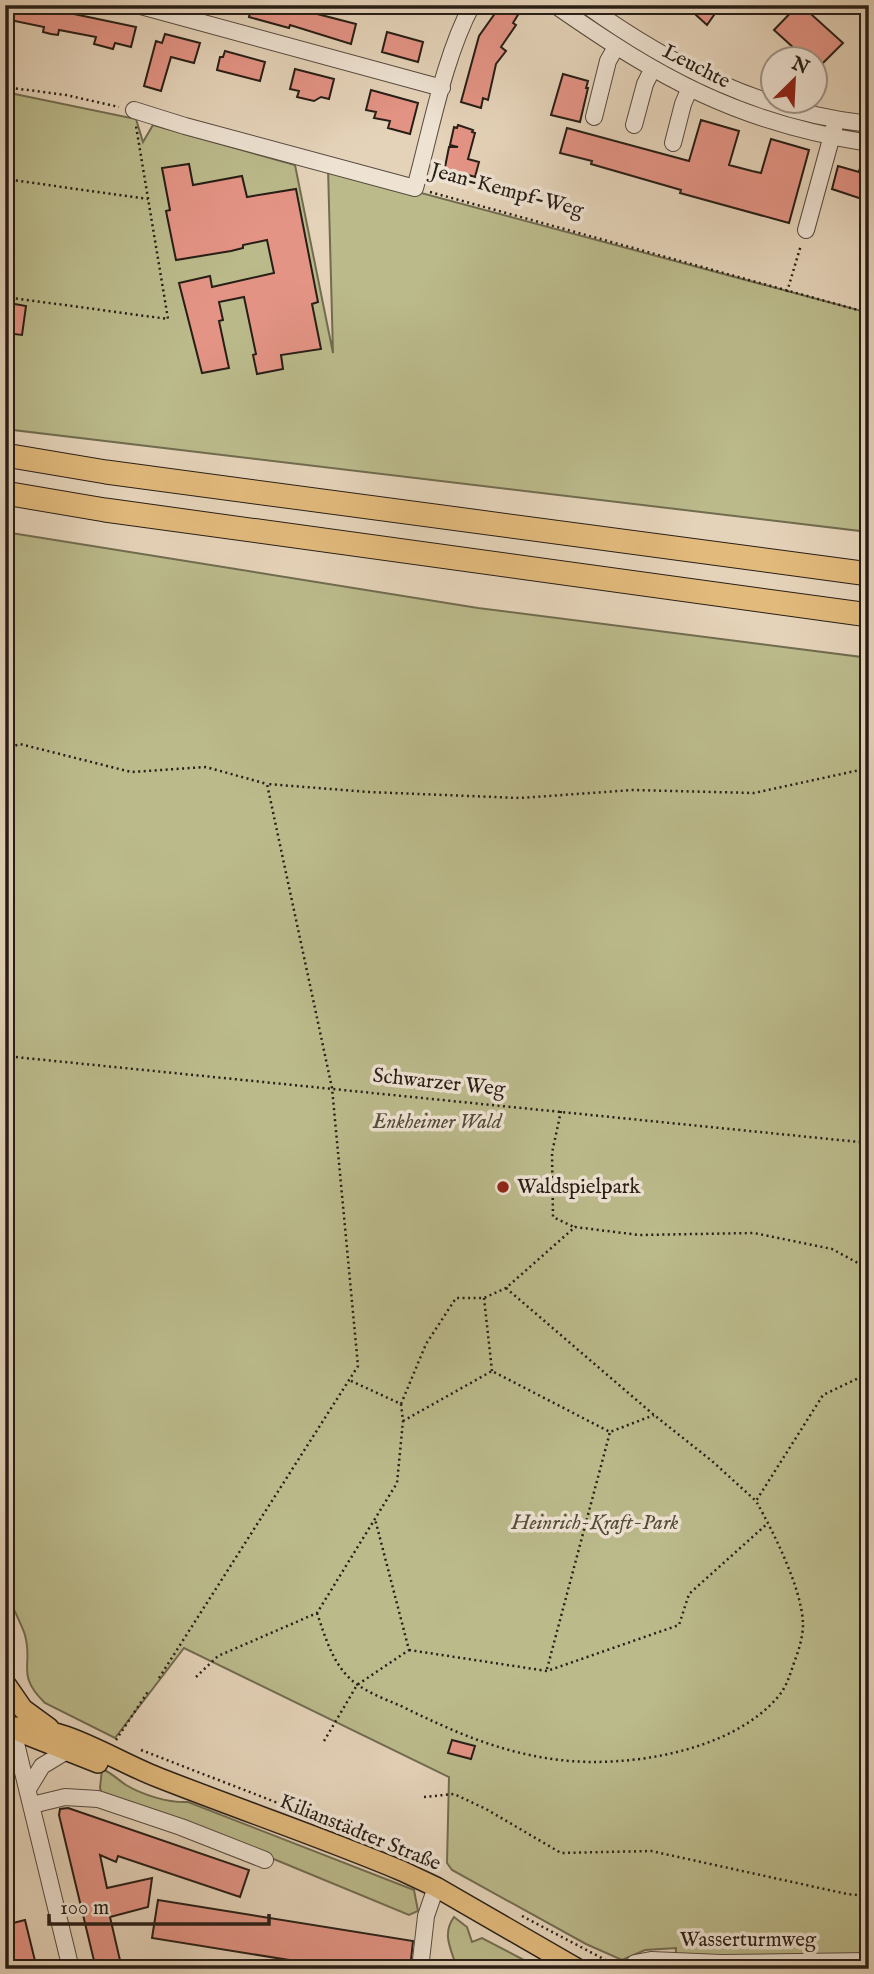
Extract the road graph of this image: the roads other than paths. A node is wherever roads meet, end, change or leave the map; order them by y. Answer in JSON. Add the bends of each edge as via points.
{"nodes":[{"id":1,"x":137,"y":5,"type":"edge"},
{"id":2,"x":472,"y":5,"type":"edge"},
{"id":3,"x":555,"y":5,"type":"edge"},
{"id":4,"x":586,"y":5,"type":"edge"},
{"id":5,"x":616,"y":47,"type":"junction"},
{"id":6,"x":653,"y":70,"type":"junction"},
{"id":7,"x":442,"y":88,"type":"junction"},
{"id":8,"x":689,"y":90,"type":"junction"},
{"id":9,"x":134,"y":110,"type":"road end"},
{"id":10,"x":594,"y":117,"type":"dead end"},
{"id":11,"x":836,"y":119,"type":"junction"},
{"id":12,"x":869,"y":124,"type":"edge"},
{"id":13,"x":634,"y":125,"type":"dead end"},
{"id":14,"x":831,"y":136,"type":"junction"},
{"id":15,"x":673,"y":143,"type":"dead end"},
{"id":16,"x":869,"y":143,"type":"edge"},
{"id":17,"x":806,"y":230,"type":"road end"},
{"id":18,"x":5,"y":455,"type":"edge"},
{"id":19,"x":5,"y":493,"type":"edge"},
{"id":20,"x":869,"y":573,"type":"edge"},
{"id":21,"x":869,"y":615,"type":"edge"},
{"id":22,"x":5,"y":1683,"type":"edge"},
{"id":23,"x":5,"y":1698,"type":"edge"},
{"id":24,"x":9,"y":1727,"type":"edge"},
{"id":25,"x":55,"y":1732,"type":"junction"},
{"id":26,"x":65,"y":1752,"type":"junction"},
{"id":27,"x":153,"y":1776,"type":"junction"},
{"id":28,"x":30,"y":1797,"type":"junction"},
{"id":29,"x":265,"y":1860,"type":"dead end"},
{"id":30,"x":436,"y":1888,"type":"junction"},
{"id":31,"x":869,"y":1961,"type":"edge"},
{"id":32,"x":71,"y":1969,"type":"edge"},
{"id":33,"x":420,"y":1969,"type":"edge"},
{"id":34,"x":578,"y":1969,"type":"edge"},
{"id":35,"x":629,"y":1969,"type":"edge"}],
"edges":[{"from":1,"to":7,"type":"street"},
{"from":2,"to":7,"type":"street"},
{"from":3,"to":5,"type":"street","name":"Leuchte"},
{"from":4,"to":11,"type":"street","name":"Leuchte","via":[[640,42],[714,82]]},
{"from":5,"to":6,"type":"street","name":"Leuchte"},
{"from":5,"to":10,"type":"street"},
{"from":6,"to":8,"type":"street","name":"Leuchte"},
{"from":6,"to":13,"type":"street"},
{"from":7,"to":9,"type":"street","name":"Jean-Kempf-Weg","via":[[415,188]]},
{"from":8,"to":14,"type":"street","name":"Leuchte","via":[[768,121]]},
{"from":8,"to":15,"type":"street"},
{"from":11,"to":12,"type":"street","name":"Leuchte"},
{"from":11,"to":14,"type":"street"},
{"from":14,"to":16,"type":"street","name":"Leuchte"},
{"from":14,"to":17,"type":"street"},
{"from":18,"to":20,"type":"highway"},
{"from":19,"to":21,"type":"highway"},
{"from":22,"to":25,"type":"main road","via":[[23,1709]]},
{"from":23,"to":24,"type":"main road"},
{"from":24,"to":25,"type":"main road"},
{"from":24,"to":26,"type":"main road","name":"Kilianstädter Straße"},
{"from":24,"to":28,"type":"street"},
{"from":25,"to":27,"type":"main road","name":"Kilianstädter Straße"},
{"from":26,"to":27,"type":"main road","name":"Kilianstädter Straße"},
{"from":26,"to":28,"type":"street","via":[[42,1766]]},
{"from":27,"to":30,"type":"main road","name":"Kilianstädter Straße","via":[[381,1862]]},
{"from":28,"to":29,"type":"street","via":[[98,1799]]},
{"from":28,"to":32,"type":"street"},
{"from":30,"to":33,"type":"street","via":[[426,1916]]},
{"from":30,"to":34,"type":"main road","name":"Kilianstädter Straße"},
{"from":31,"to":35,"type":"street","name":"Wasserturmweg","via":[[651,1960]]}]}
